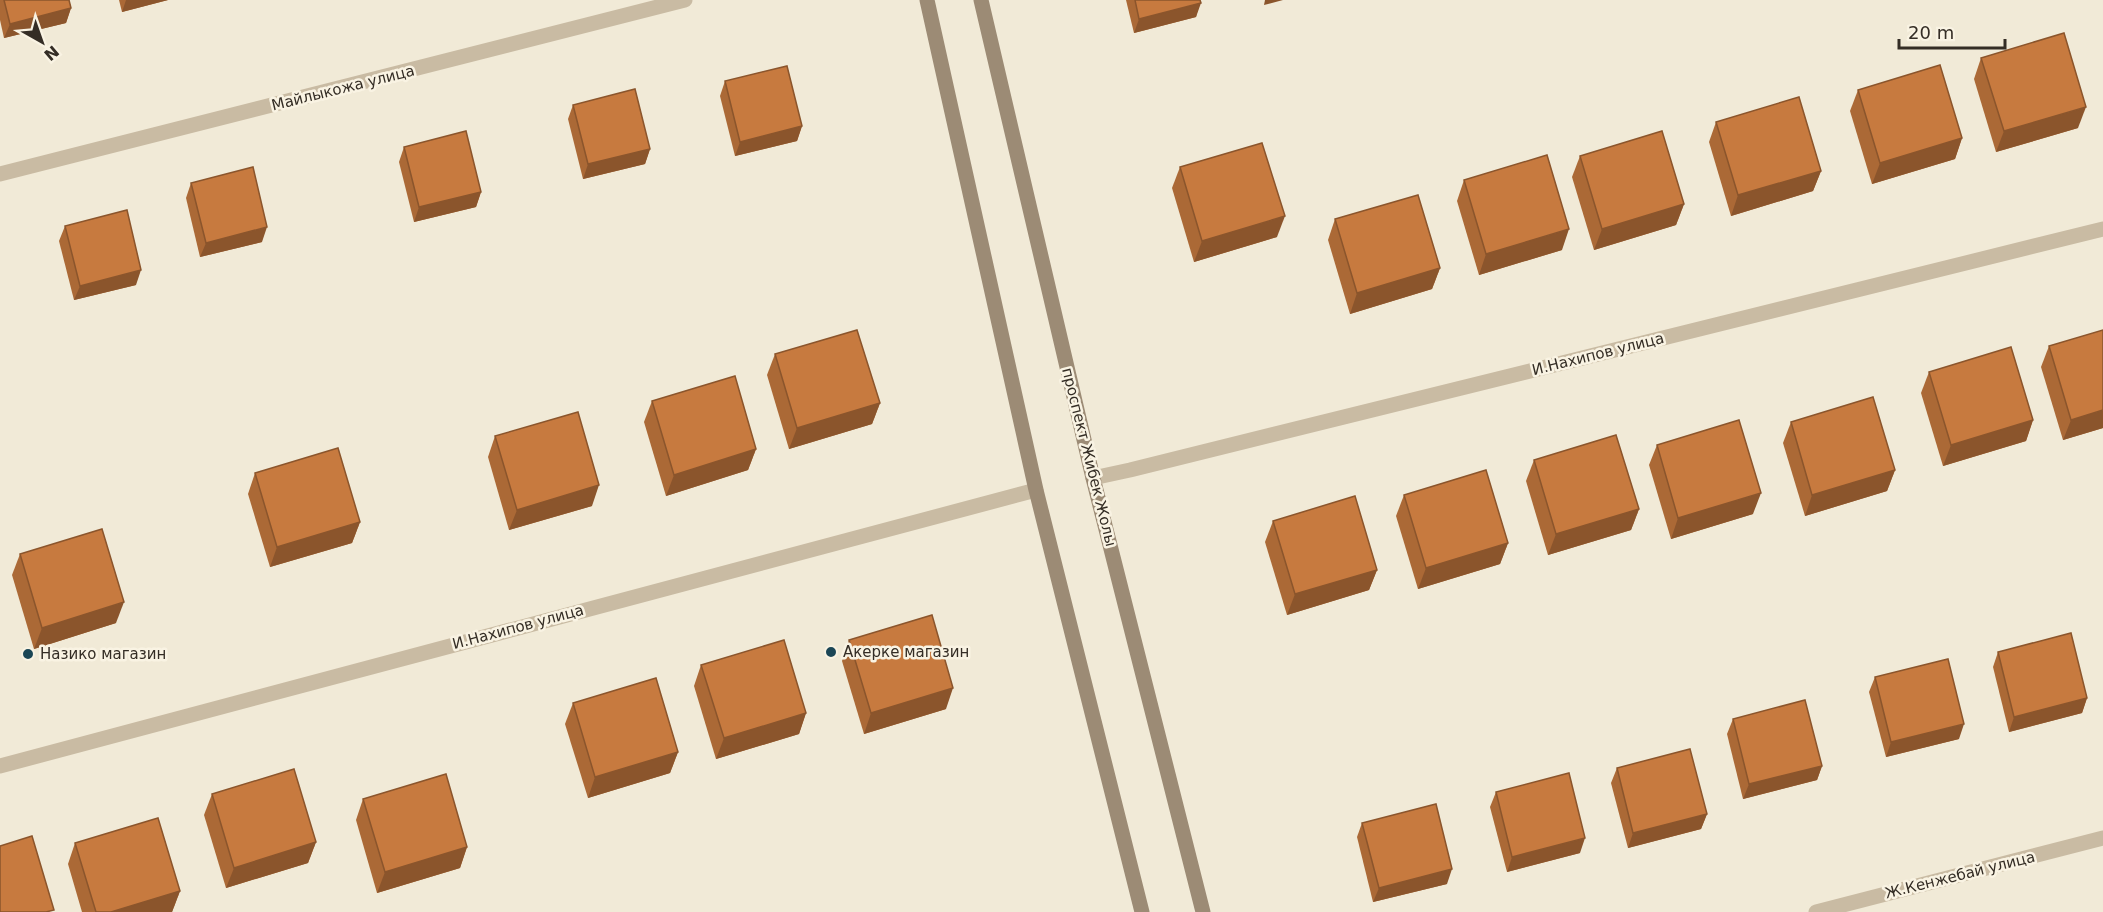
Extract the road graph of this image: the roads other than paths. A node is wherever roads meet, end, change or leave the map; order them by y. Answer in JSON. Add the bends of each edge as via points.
{"nodes":[{"id":1,"x":685,"y":0,"type":"edge"},
{"id":2,"x":927,"y":0,"type":"edge"},
{"id":3,"x":981,"y":0,"type":"edge"},
{"id":4,"x":0,"y":174,"type":"edge"},
{"id":5,"x":2103,"y":229,"type":"edge"},
{"id":6,"x":1093,"y":478,"type":"junction"},
{"id":7,"x":1036,"y":490,"type":"junction"},
{"id":8,"x":0,"y":766,"type":"edge"},
{"id":9,"x":2103,"y":838,"type":"edge"},
{"id":10,"x":1142,"y":912,"type":"edge"},
{"id":11,"x":1203,"y":912,"type":"edge"},
{"id":12,"x":1816,"y":912,"type":"edge"}],
"edges":[{"from":1,"to":4,"type":"street","name":"Майлыкожа улица"},
{"from":2,"to":7,"type":"street"},
{"from":3,"to":6,"type":"street","name":"проспект Жибек Жолы"},
{"from":5,"to":6,"type":"street","name":"И.Нахипов улица"},
{"from":6,"to":11,"type":"street","name":"проспект Жибек Жолы"},
{"from":7,"to":8,"type":"street","name":"И.Нахипов улица"},
{"from":7,"to":10,"type":"street"},
{"from":9,"to":12,"type":"street","name":"Ж.Кенжебай улица"}]}
